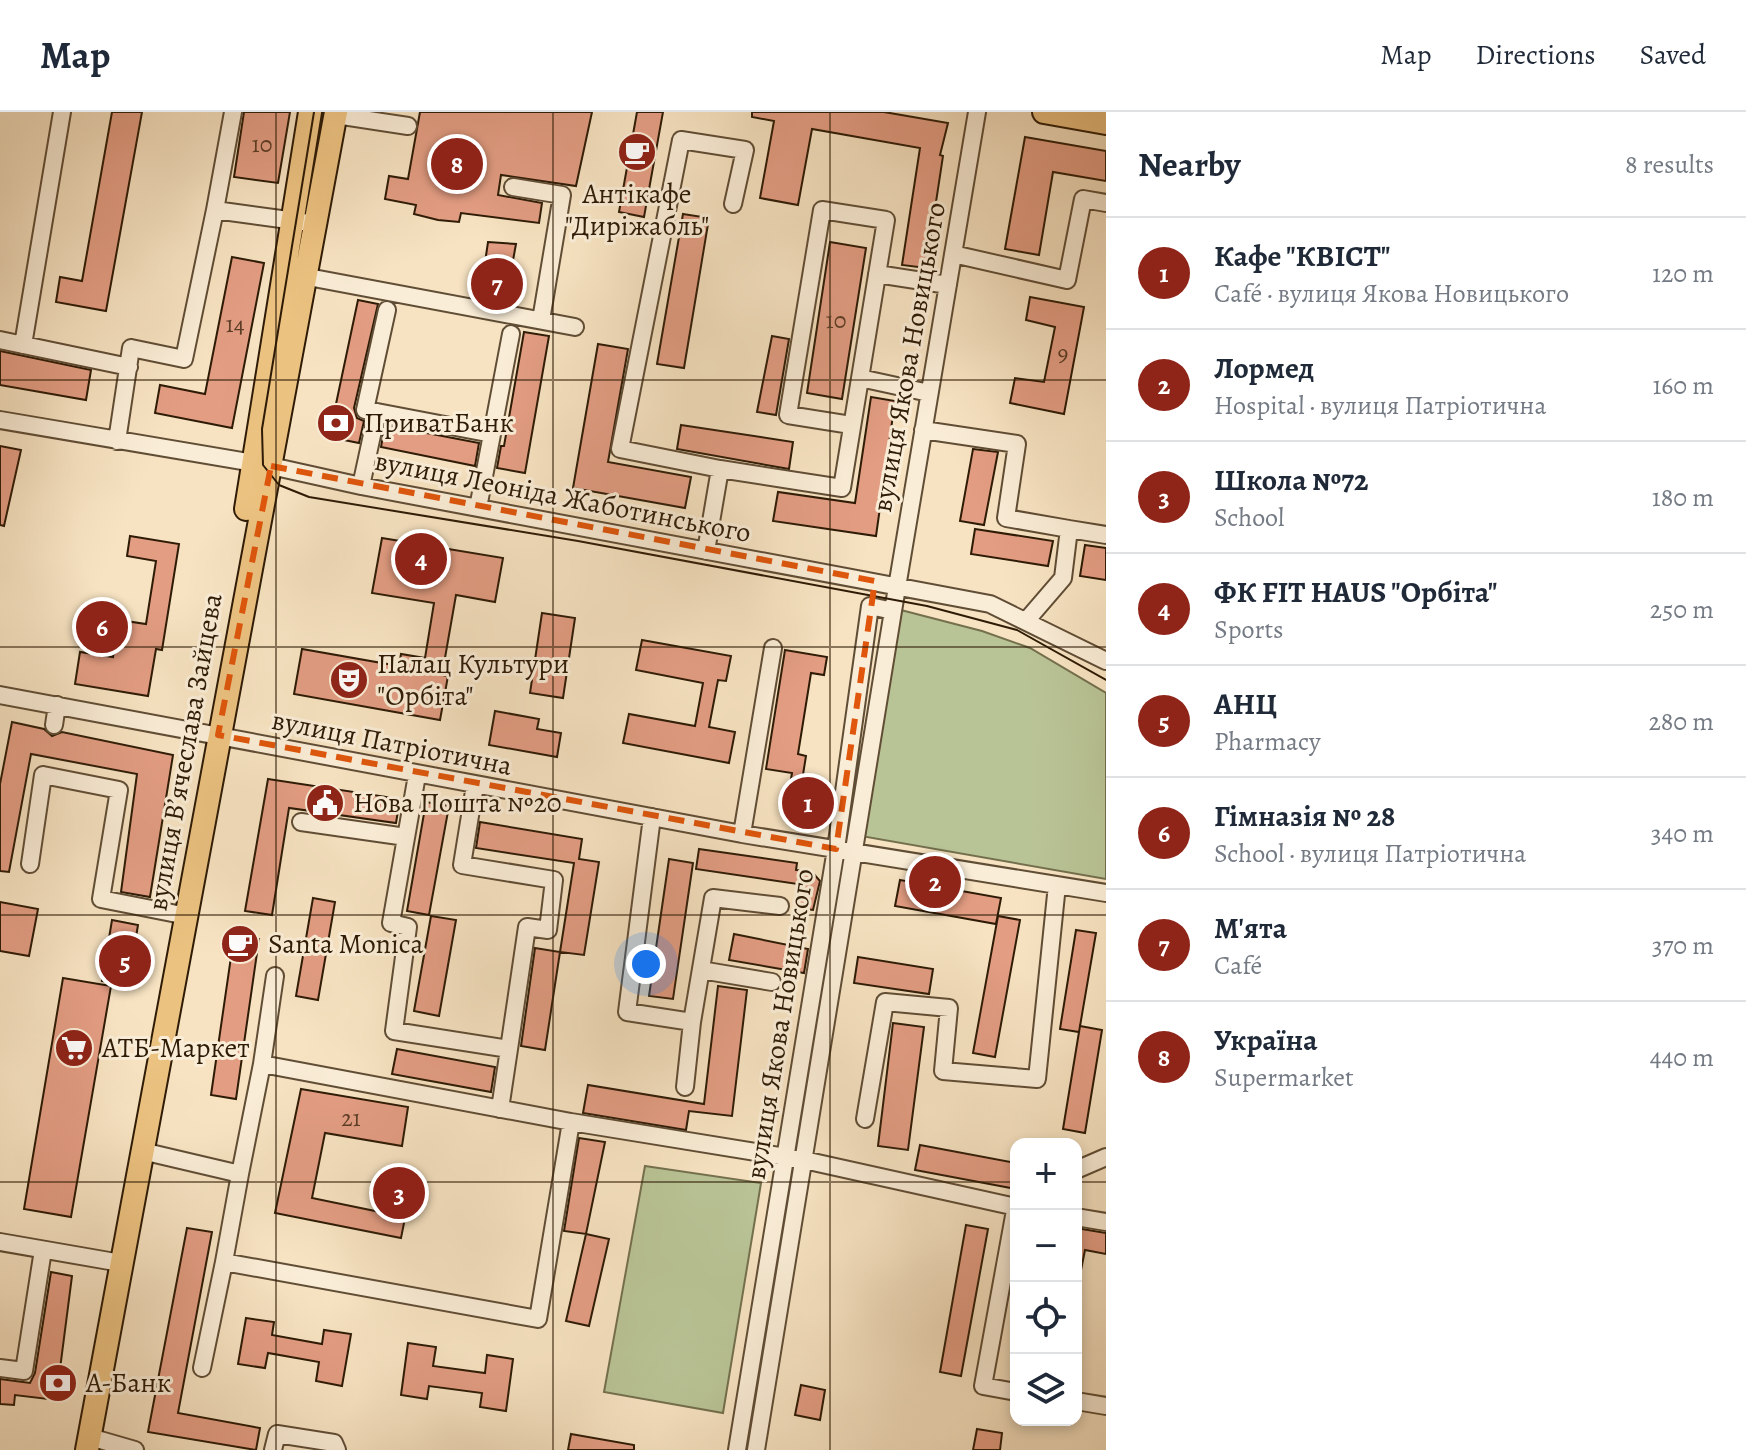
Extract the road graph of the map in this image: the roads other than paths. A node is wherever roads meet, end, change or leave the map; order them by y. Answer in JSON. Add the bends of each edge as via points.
{"nodes":[{"id":1,"x":62,"y":112,"type":"edge"},
{"id":2,"x":233,"y":112,"type":"edge"},
{"id":3,"x":310,"y":112,"type":"edge"},
{"id":4,"x":977,"y":112,"type":"edge"},
{"id":5,"x":1044,"y":112,"type":"edge"},
{"id":6,"x":336,"y":114,"type":"edge"},
{"id":7,"x":1106,"y":123,"type":"edge"},
{"id":8,"x":408,"y":126,"type":"dead end"},
{"id":9,"x":513,"y":187,"type":"dead end"},
{"id":10,"x":1106,"y":203,"type":"edge"},
{"id":11,"x":733,"y":204,"type":"dead end"},
{"id":12,"x":215,"y":210,"type":"junction"},
{"id":13,"x":292,"y":221,"type":"junction"},
{"id":14,"x":317,"y":225,"type":"junction"},
{"id":15,"x":953,"y":254,"type":"junction"},
{"id":16,"x":877,"y":274,"type":"junction"},
{"id":17,"x":308,"y":277,"type":"junction"},
{"id":18,"x":948,"y":285,"type":"junction"},
{"id":19,"x":387,"y":310,"type":"dead end"},
{"id":20,"x":541,"y":320,"type":"junction"},
{"id":21,"x":575,"y":327,"type":"dead end"},
{"id":22,"x":511,"y":334,"type":"dead end"},
{"id":23,"x":0,"y":340,"type":"edge"},
{"id":24,"x":23,"y":345,"type":"junction"},
{"id":25,"x":129,"y":367,"type":"junction"},
{"id":26,"x":860,"y":378,"type":"junction"},
{"id":27,"x":929,"y":393,"type":"junction"},
{"id":28,"x":377,"y":412,"type":"junction"},
{"id":29,"x":0,"y":420,"type":"edge"},
{"id":30,"x":851,"y":425,"type":"junction"},
{"id":31,"x":923,"y":430,"type":"junction"},
{"id":32,"x":492,"y":434,"type":"junction"},
{"id":33,"x":117,"y":441,"type":"junction"},
{"id":34,"x":262,"y":465,"type":"junction"},
{"id":35,"x":720,"y":469,"type":"junction"},
{"id":36,"x":361,"y":486,"type":"junction"},
{"id":37,"x":478,"y":508,"type":"junction"},
{"id":38,"x":1069,"y":529,"type":"junction"},
{"id":39,"x":1106,"y":535,"type":"edge"},
{"id":40,"x":706,"y":551,"type":"junction"},
{"id":41,"x":875,"y":581,"type":"junction"},
{"id":42,"x":897,"y":586,"type":"junction"},
{"id":43,"x":870,"y":606,"type":"junction"},
{"id":44,"x":893,"y":611,"type":"junction"},
{"id":45,"x":1026,"y":621,"type":"junction"},
{"id":46,"x":773,"y":648,"type":"dead end"},
{"id":47,"x":1106,"y":661,"type":"edge"},
{"id":48,"x":0,"y":695,"type":"edge"},
{"id":49,"x":57,"y":705,"type":"junction"},
{"id":50,"x":54,"y":725,"type":"dead end"},
{"id":51,"x":214,"y":734,"type":"junction"},
{"id":52,"x":417,"y":775,"type":"junction"},
{"id":53,"x":475,"y":785,"type":"junction"},
{"id":54,"x":652,"y":817,"type":"junction"},
{"id":55,"x":301,"y":822,"type":"dead end"},
{"id":56,"x":742,"y":834,"type":"junction"},
{"id":57,"x":406,"y":837,"type":"junction"},
{"id":58,"x":844,"y":850,"type":"junction"},
{"id":59,"x":30,"y":864,"type":"dead end"},
{"id":60,"x":1057,"y":885,"type":"junction"},
{"id":61,"x":1106,"y":893,"type":"edge"},
{"id":62,"x":780,"y":906,"type":"dead end"},
{"id":63,"x":177,"y":914,"type":"junction"},
{"id":64,"x":701,"y":970,"type":"junction"},
{"id":65,"x":275,"y":976,"type":"dead end"},
{"id":66,"x":772,"y":982,"type":"dead end"},
{"id":67,"x":692,"y":1022,"type":"junction"},
{"id":68,"x":509,"y":1049,"type":"junction"},
{"id":69,"x":262,"y":1064,"type":"junction"},
{"id":70,"x":685,"y":1087,"type":"dead end"},
{"id":71,"x":500,"y":1109,"type":"junction"},
{"id":72,"x":865,"y":1119,"type":"dead end"},
{"id":73,"x":571,"y":1122,"type":"junction"},
{"id":74,"x":142,"y":1151,"type":"junction"},
{"id":75,"x":784,"y":1157,"type":"junction"},
{"id":76,"x":1106,"y":1157,"type":"edge"},
{"id":77,"x":804,"y":1160,"type":"junction"},
{"id":78,"x":1082,"y":1167,"type":"edge"},
{"id":79,"x":240,"y":1174,"type":"junction"},
{"id":80,"x":1010,"y":1205,"type":"edge"},
{"id":81,"x":1014,"y":1210,"type":"edge"},
{"id":82,"x":1082,"y":1218,"type":"edge"},
{"id":83,"x":1106,"y":1222,"type":"edge"},
{"id":84,"x":0,"y":1242,"type":"edge"},
{"id":85,"x":43,"y":1250,"type":"junction"},
{"id":86,"x":115,"y":1262,"type":"junction"},
{"id":87,"x":224,"y":1262,"type":"junction"},
{"id":88,"x":0,"y":1368,"type":"edge"},
{"id":89,"x":202,"y":1368,"type":"dead end"},
{"id":90,"x":1010,"y":1391,"type":"edge"},
{"id":91,"x":1082,"y":1402,"type":"edge"},
{"id":92,"x":1106,"y":1406,"type":"edge"},
{"id":93,"x":83,"y":1446,"type":"edge"},
{"id":94,"x":135,"y":1450,"type":"edge"},
{"id":95,"x":273,"y":1450,"type":"edge"},
{"id":96,"x":337,"y":1450,"type":"edge"},
{"id":97,"x":737,"y":1450,"type":"edge"},
{"id":98,"x":756,"y":1450,"type":"edge"}],
"edges":[{"from":1,"to":24,"type":"street"},
{"from":2,"to":12,"type":"street"},
{"from":3,"to":13,"type":"main road","name":"вулиця Вʼячеслава Зайцева"},
{"from":4,"to":15,"type":"street","name":"вулиця Якова Новицького"},
{"from":5,"to":7,"type":"main road"},
{"from":6,"to":8,"type":"street"},
{"from":6,"to":14,"type":"main road","name":"вулиця Вʼячеслава Зайцева"},
{"from":9,"to":20,"type":"street","via":[[562,195]]},
{"from":10,"to":15,"type":"street","via":[[1083,199],[1067,280]]},
{"from":11,"to":35,"type":"street","via":[[745,150],[681,140],[620,449]]},
{"from":12,"to":13,"type":"street"},
{"from":12,"to":25,"type":"street","via":[[184,359],[131,348]]},
{"from":13,"to":14,"type":"street"},
{"from":13,"to":34,"type":"main road","name":"вулиця Вʼячеслава Зайцева"},
{"from":14,"to":17,"type":"main road","name":"вулиця Вʼячеслава Зайцева"},
{"from":15,"to":18,"type":"street","name":"вулиця Якова Новицького"},
{"from":16,"to":18,"type":"street"},
{"from":16,"to":26,"type":"street"},
{"from":16,"to":30,"type":"street","via":[[886,220],[822,210],[788,415]]},
{"from":17,"to":20,"type":"street"},
{"from":17,"to":34,"type":"main road","name":"вулиця Вʼячеслава Зайцева"},
{"from":18,"to":27,"type":"street","name":"вулиця Якова Новицького"},
{"from":19,"to":28,"type":"street","via":[[365,410]]},
{"from":20,"to":21,"type":"street"},
{"from":22,"to":32,"type":"street"},
{"from":23,"to":24,"type":"street"},
{"from":24,"to":25,"type":"street"},
{"from":25,"to":33,"type":"street"},
{"from":26,"to":27,"type":"street"},
{"from":26,"to":30,"type":"street"},
{"from":27,"to":31,"type":"street","name":"вулиця Якова Новицького"},
{"from":28,"to":32,"type":"street"},
{"from":28,"to":36,"type":"street"},
{"from":29,"to":33,"type":"street","name":"вулиця Леоніда Жаботинського"},
{"from":30,"to":35,"type":"street","via":[[842,488]]},
{"from":31,"to":38,"type":"street","via":[[1017,444],[1006,518]]},
{"from":31,"to":42,"type":"street","name":"вулиця Якова Новицького"},
{"from":32,"to":37,"type":"street"},
{"from":33,"to":34,"type":"street","name":"вулиця Леоніда Жаботинського"},
{"from":34,"to":36,"type":"street","name":"вулиця Леоніда Жаботинського"},
{"from":34,"to":51,"type":"main road","name":"вулиця Вʼячеслава Зайцева"},
{"from":35,"to":40,"type":"street"},
{"from":36,"to":37,"type":"street","name":"вулиця Леоніда Жаботинського"},
{"from":37,"to":40,"type":"street","name":"вулиця Леоніда Жаботинського"},
{"from":38,"to":39,"type":"street"},
{"from":38,"to":45,"type":"street","via":[[1063,578]]},
{"from":40,"to":41,"type":"street","name":"вулиця Леоніда Жаботинського"},
{"from":41,"to":42,"type":"street","name":"вулиця Леоніда Жаботинського"},
{"from":41,"to":43,"type":"street","name":"вулиця Якова Новицького"},
{"from":42,"to":44,"type":"street","name":"вулиця Якова Новицького"},
{"from":42,"to":45,"type":"street","name":"вулиця Леоніда Жаботинського","via":[[990,604]]},
{"from":43,"to":44,"type":"street"},
{"from":43,"to":58,"type":"street","name":"вулиця Якова Новицького"},
{"from":44,"to":58,"type":"street","name":"вулиця Якова Новицького"},
{"from":45,"to":47,"type":"street","name":"вулиця Леоніда Жаботинського"},
{"from":46,"to":56,"type":"street"},
{"from":48,"to":49,"type":"street","name":"вулиця Патріотична"},
{"from":49,"to":50,"type":"street"},
{"from":49,"to":51,"type":"street","name":"вулиця Патріотична"},
{"from":51,"to":52,"type":"street","name":"вулиця Патріотична"},
{"from":51,"to":63,"type":"main road","name":"вулиця Вʼячеслава Зайцева"},
{"from":51,"to":74,"type":"main road","name":"вулиця Вʼячеслава Зайцева"},
{"from":52,"to":53,"type":"street","name":"вулиця Патріотична"},
{"from":52,"to":57,"type":"street"},
{"from":53,"to":54,"type":"street","name":"вулиця Патріотична"},
{"from":53,"to":68,"type":"street","via":[[462,865],[554,880],[548,930],[527,927]]},
{"from":54,"to":56,"type":"street","name":"вулиця Патріотична"},
{"from":54,"to":67,"type":"street","via":[[627,1012]]},
{"from":55,"to":57,"type":"street"},
{"from":56,"to":58,"type":"street","name":"вулиця Патріотична"},
{"from":57,"to":68,"type":"street","via":[[391,923],[408,927],[394,1031]]},
{"from":58,"to":60,"type":"street","name":"вулиця Патріотична"},
{"from":58,"to":75,"type":"street","name":"вулиця Якова Новицького"},
{"from":58,"to":77,"type":"street","name":"вулиця Якова Новицького"},
{"from":59,"to":63,"type":"street","via":[[43,775],[119,790],[101,899]]},
{"from":60,"to":61,"type":"street","name":"вулиця Патріотична"},
{"from":60,"to":72,"type":"street","via":[[1037,1079],[943,1071],[949,1008],[885,1002]]},
{"from":62,"to":64,"type":"street","via":[[713,898]]},
{"from":63,"to":86,"type":"main road","name":"вулиця Вʼячеслава Зайцева"},
{"from":64,"to":66,"type":"street"},
{"from":64,"to":67,"type":"street"},
{"from":65,"to":69,"type":"street"},
{"from":67,"to":70,"type":"street"},
{"from":68,"to":71,"type":"street"},
{"from":69,"to":71,"type":"street"},
{"from":69,"to":79,"type":"street"},
{"from":71,"to":73,"type":"street"},
{"from":73,"to":75,"type":"street"},
{"from":73,"to":87,"type":"street","via":[[538,1319]]},
{"from":74,"to":79,"type":"street"},
{"from":74,"to":93,"type":"main road","name":"вулиця Вʼячеслава Зайцева"},
{"from":75,"to":77,"type":"street"},
{"from":75,"to":97,"type":"street","name":"вулиця Якова Новицького"},
{"from":76,"to":78,"type":"street"},
{"from":77,"to":80,"type":"street"},
{"from":77,"to":98,"type":"street","name":"вулиця Якова Новицького"},
{"from":79,"to":87,"type":"street"},
{"from":81,"to":90,"type":"street","via":[[983,1386]]},
{"from":82,"to":83,"type":"street"},
{"from":84,"to":85,"type":"street"},
{"from":85,"to":86,"type":"street"},
{"from":85,"to":88,"type":"street","via":[[24,1371]]},
{"from":86,"to":93,"type":"main road","name":"вулиця Вʼячеслава Зайцева"},
{"from":87,"to":89,"type":"street"},
{"from":91,"to":92,"type":"street"},
{"from":93,"to":94,"type":"street"},
{"from":95,"to":96,"type":"street","via":[[277,1434],[334,1443]]}]}
